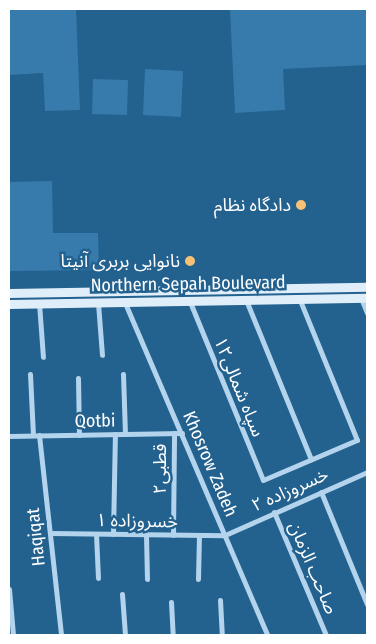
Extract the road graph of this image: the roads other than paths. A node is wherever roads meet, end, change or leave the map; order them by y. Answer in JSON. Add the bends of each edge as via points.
{"nodes":[{"id":1,"x":367,"y":287,"type":"edge"},
{"id":2,"x":221,"y":290,"type":"junction"},
{"id":3,"x":9,"y":293,"type":"edge"},
{"id":4,"x":299,"y":298,"type":"junction"},
{"id":5,"x":364,"y":298,"type":"edge"},
{"id":6,"x":246,"y":300,"type":"junction"},
{"id":7,"x":222,"y":301,"type":"junction"},
{"id":8,"x":190,"y":302,"type":"junction"},
{"id":9,"x":98,"y":303,"type":"junction"},
{"id":10,"x":126,"y":303,"type":"junction"},
{"id":11,"x":9,"y":304,"type":"edge"},
{"id":12,"x":39,"y":304,"type":"junction"},
{"id":13,"x":367,"y":313,"type":"edge"},
{"id":14,"x":102,"y":355,"type":"dead end"},
{"id":15,"x":42,"y":357,"type":"dead end"},
{"id":16,"x":30,"y":374,"type":"dead end"},
{"id":17,"x":123,"y":374,"type":"dead end"},
{"id":18,"x":78,"y":378,"type":"dead end"},
{"id":19,"x":182,"y":432,"type":"junction"},
{"id":20,"x":174,"y":433,"type":"junction"},
{"id":21,"x":79,"y":434,"type":"junction"},
{"id":22,"x":114,"y":434,"type":"junction"},
{"id":23,"x":125,"y":434,"type":"junction"},
{"id":24,"x":36,"y":435,"type":"junction"},
{"id":25,"x":9,"y":436,"type":"edge"},
{"id":26,"x":311,"y":459,"type":"junction"},
{"id":27,"x":367,"y":473,"type":"edge"},
{"id":28,"x":321,"y":492,"type":"junction"},
{"id":29,"x":274,"y":512,"type":"junction"},
{"id":30,"x":50,"y":533,"type":"junction"},
{"id":31,"x":96,"y":534,"type":"junction"},
{"id":32,"x":113,"y":534,"type":"junction"},
{"id":33,"x":146,"y":535,"type":"junction"},
{"id":34,"x":173,"y":535,"type":"junction"},
{"id":35,"x":225,"y":535,"type":"junction"},
{"id":36,"x":199,"y":536,"type":"junction"},
{"id":37,"x":98,"y":578,"type":"dead end"},
{"id":38,"x":147,"y":579,"type":"dead end"},
{"id":39,"x":198,"y":579,"type":"dead end"},
{"id":40,"x":9,"y":589,"type":"edge"},
{"id":41,"x":122,"y":594,"type":"dead end"},
{"id":42,"x":220,"y":600,"type":"dead end"},
{"id":43,"x":171,"y":602,"type":"dead end"},
{"id":44,"x":367,"y":604,"type":"edge"},
{"id":45,"x":13,"y":635,"type":"edge"},
{"id":46,"x":61,"y":635,"type":"edge"},
{"id":47,"x":125,"y":635,"type":"edge"},
{"id":48,"x":173,"y":635,"type":"edge"},
{"id":49,"x":222,"y":635,"type":"edge"},
{"id":50,"x":267,"y":635,"type":"edge"},
{"id":51,"x":326,"y":635,"type":"edge"}],
"edges":[{"from":1,"to":2,"type":"main road","name":"Northern Sepah Boulevard"},
{"from":2,"to":3,"type":"main road","name":"Northern Sepah Boulevard"},
{"from":2,"to":7,"type":"main road"},
{"from":4,"to":5,"type":"main road","name":"Northern Sepah Boulevard"},
{"from":4,"to":6,"type":"main road","name":"Northern Sepah Boulevard"},
{"from":4,"to":26,"type":"street","via":[[357,440]]},
{"from":5,"to":13,"type":"street"},
{"from":6,"to":7,"type":"main road","name":"Northern Sepah Boulevard"},
{"from":6,"to":26,"type":"street"},
{"from":7,"to":8,"type":"main road","name":"Northern Sepah Boulevard"},
{"from":8,"to":10,"type":"main road","name":"Northern Sepah Boulevard"},
{"from":8,"to":26,"type":"street","name":"سپاه شمالی۱۲","via":[[263,480]]},
{"from":9,"to":10,"type":"main road","name":"Northern Sepah Boulevard"},
{"from":9,"to":12,"type":"main road","name":"Northern Sepah Boulevard"},
{"from":9,"to":14,"type":"street"},
{"from":10,"to":19,"type":"street","name":"Khosrow Zadeh"},
{"from":11,"to":12,"type":"main road","name":"Northern Sepah Boulevard"},
{"from":12,"to":15,"type":"street"},
{"from":16,"to":24,"type":"street","name":"Haqiqat"},
{"from":17,"to":23,"type":"street"},
{"from":18,"to":21,"type":"street"},
{"from":19,"to":20,"type":"street","name":"Qotbi"},
{"from":19,"to":35,"type":"street","name":"Khosrow Zadeh"},
{"from":20,"to":23,"type":"street","name":"Qotbi"},
{"from":20,"to":34,"type":"street","name":"قطبی۲"},
{"from":21,"to":22,"type":"street","name":"Qotbi"},
{"from":21,"to":24,"type":"street","name":"Qotbi"},
{"from":22,"to":23,"type":"street","name":"Qotbi"},
{"from":22,"to":32,"type":"street"},
{"from":24,"to":25,"type":"street","name":"Qotbi"},
{"from":24,"to":30,"type":"street","name":"Haqiqat"},
{"from":27,"to":28,"type":"street","name":"خسروزاده ۲"},
{"from":28,"to":29,"type":"street","name":"خسروزاده ۲"},
{"from":28,"to":44,"type":"street"},
{"from":29,"to":35,"type":"street","name":"خسروزاده ۲"},
{"from":29,"to":51,"type":"street","name":"صاحب الزمان"},
{"from":30,"to":31,"type":"street","name":"خسروزاده ۱"},
{"from":30,"to":46,"type":"street","name":"Haqiqat"},
{"from":31,"to":32,"type":"street","name":"خسروزاده ۱"},
{"from":31,"to":37,"type":"street"},
{"from":32,"to":33,"type":"street","name":"خسروزاده ۱"},
{"from":33,"to":34,"type":"street","name":"خسروزاده ۱"},
{"from":33,"to":38,"type":"street"},
{"from":34,"to":36,"type":"street","name":"خسروزاده ۱"},
{"from":35,"to":36,"type":"street","name":"خسروزاده ۱"},
{"from":35,"to":50,"type":"street","name":"Khosrow Zadeh"},
{"from":36,"to":39,"type":"street"},
{"from":40,"to":45,"type":"street"},
{"from":41,"to":47,"type":"street"},
{"from":42,"to":49,"type":"street"},
{"from":43,"to":48,"type":"street"}]}
